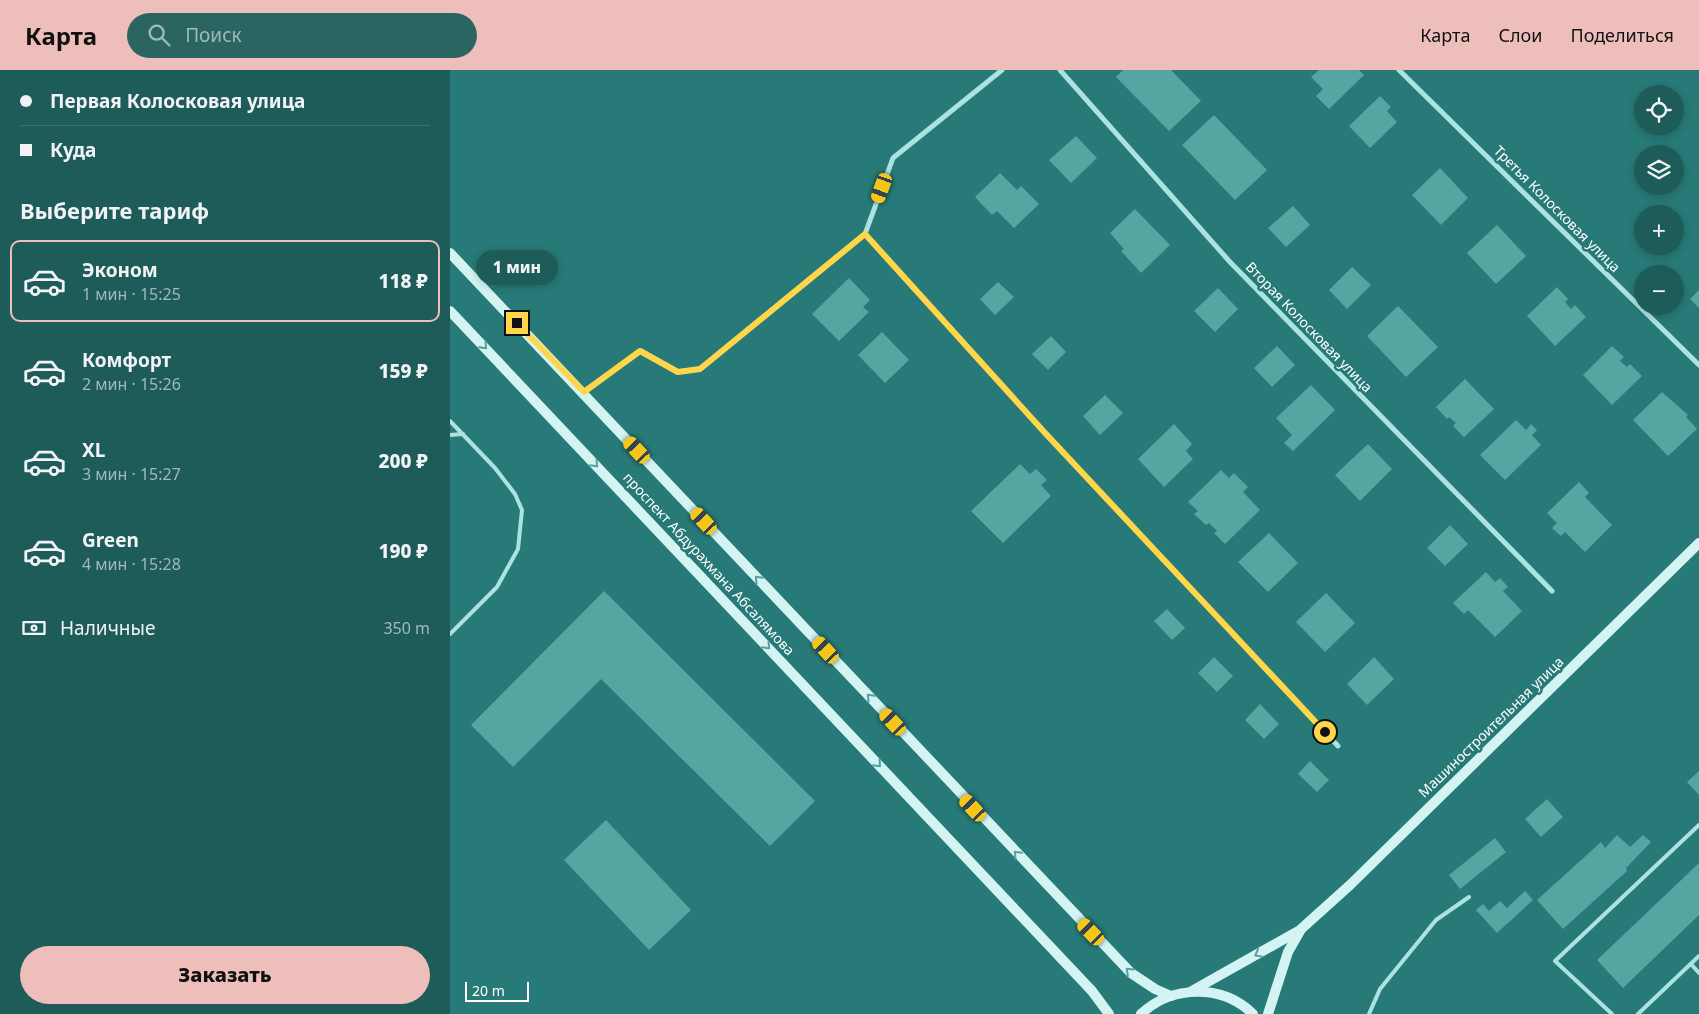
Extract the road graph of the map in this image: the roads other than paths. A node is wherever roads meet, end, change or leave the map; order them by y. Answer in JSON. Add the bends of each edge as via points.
{"nodes":[{"id":1,"x":1002,"y":70,"type":"edge"},
{"id":2,"x":1060,"y":70,"type":"edge"},
{"id":3,"x":1399,"y":70,"type":"edge"},
{"id":4,"x":865,"y":234,"type":"junction"},
{"id":5,"x":450,"y":253,"type":"edge"},
{"id":6,"x":450,"y":311,"type":"edge"},
{"id":7,"x":1699,"y":365,"type":"edge"},
{"id":8,"x":584,"y":392,"type":"junction"},
{"id":9,"x":450,"y":421,"type":"edge"},
{"id":10,"x":463,"y":434,"type":"junction"},
{"id":11,"x":450,"y":435,"type":"edge"},
{"id":12,"x":1699,"y":543,"type":"edge"},
{"id":13,"x":1552,"y":591,"type":"dead end"},
{"id":14,"x":450,"y":634,"type":"edge"},
{"id":15,"x":1338,"y":746,"type":"dead end"},
{"id":16,"x":1699,"y":824,"type":"edge"},
{"id":17,"x":1469,"y":897,"type":"dead end"},
{"id":18,"x":1300,"y":930,"type":"junction"},
{"id":19,"x":1699,"y":956,"type":"edge"},
{"id":20,"x":1691,"y":964,"type":"junction"},
{"id":21,"x":1699,"y":973,"type":"edge"},
{"id":22,"x":1190,"y":992,"type":"junction"},
{"id":23,"x":1171,"y":996,"type":"junction"},
{"id":24,"x":1109,"y":1014,"type":"edge"},
{"id":25,"x":1141,"y":1014,"type":"edge"},
{"id":26,"x":1253,"y":1014,"type":"edge"},
{"id":27,"x":1268,"y":1014,"type":"edge"},
{"id":28,"x":1369,"y":1014,"type":"edge"},
{"id":29,"x":1612,"y":1014,"type":"edge"},
{"id":30,"x":1638,"y":1014,"type":"edge"}],
"edges":[{"from":1,"to":4,"type":"street","via":[[893,158]]},
{"from":2,"to":13,"type":"street","name":"Вторая Колосковая улица","via":[[1230,262]]},
{"from":3,"to":7,"type":"street","name":"Третья Колосковая улица"},
{"from":4,"to":8,"type":"street","via":[[700,369],[678,372],[640,351]]},
{"from":4,"to":15,"type":"street","via":[[1046,434]]},
{"from":5,"to":8,"type":"street","name":"проспект Абдурахмана Абсалямова"},
{"from":6,"to":24,"type":"street","name":"проспект Абдурахмана Абсалямова","one_way":true,"via":[[1092,990]]},
{"from":23,"to":8,"type":"street","name":"проспект Абдурахмана Абсалямова","one_way":true,"via":[[1155,990],[1130,973]]},
{"from":9,"to":10,"type":"lane"},
{"from":10,"to":11,"type":"lane"},
{"from":10,"to":14,"type":"lane","via":[[516,494],[522,510],[518,549],[497,587]]},
{"from":12,"to":18,"type":"street","name":"Машиностроительная улица","via":[[1350,885]]},
{"from":16,"to":29,"type":"lane","via":[[1555,961]]},
{"from":17,"to":28,"type":"lane","via":[[1436,920],[1380,989]]},
{"from":18,"to":22,"type":"street","name":"Машиностроительная улица","one_way":true},
{"from":18,"to":27,"type":"street","name":"Машиностроительная улица","via":[[1288,952]]},
{"from":19,"to":20,"type":"lane"},
{"from":20,"to":21,"type":"lane"},
{"from":20,"to":30,"type":"lane"},
{"from":22,"to":23,"type":"street"},
{"from":22,"to":26,"type":"street","via":[[1210,992],[1229,997]]},
{"from":23,"to":25,"type":"street"}]}
